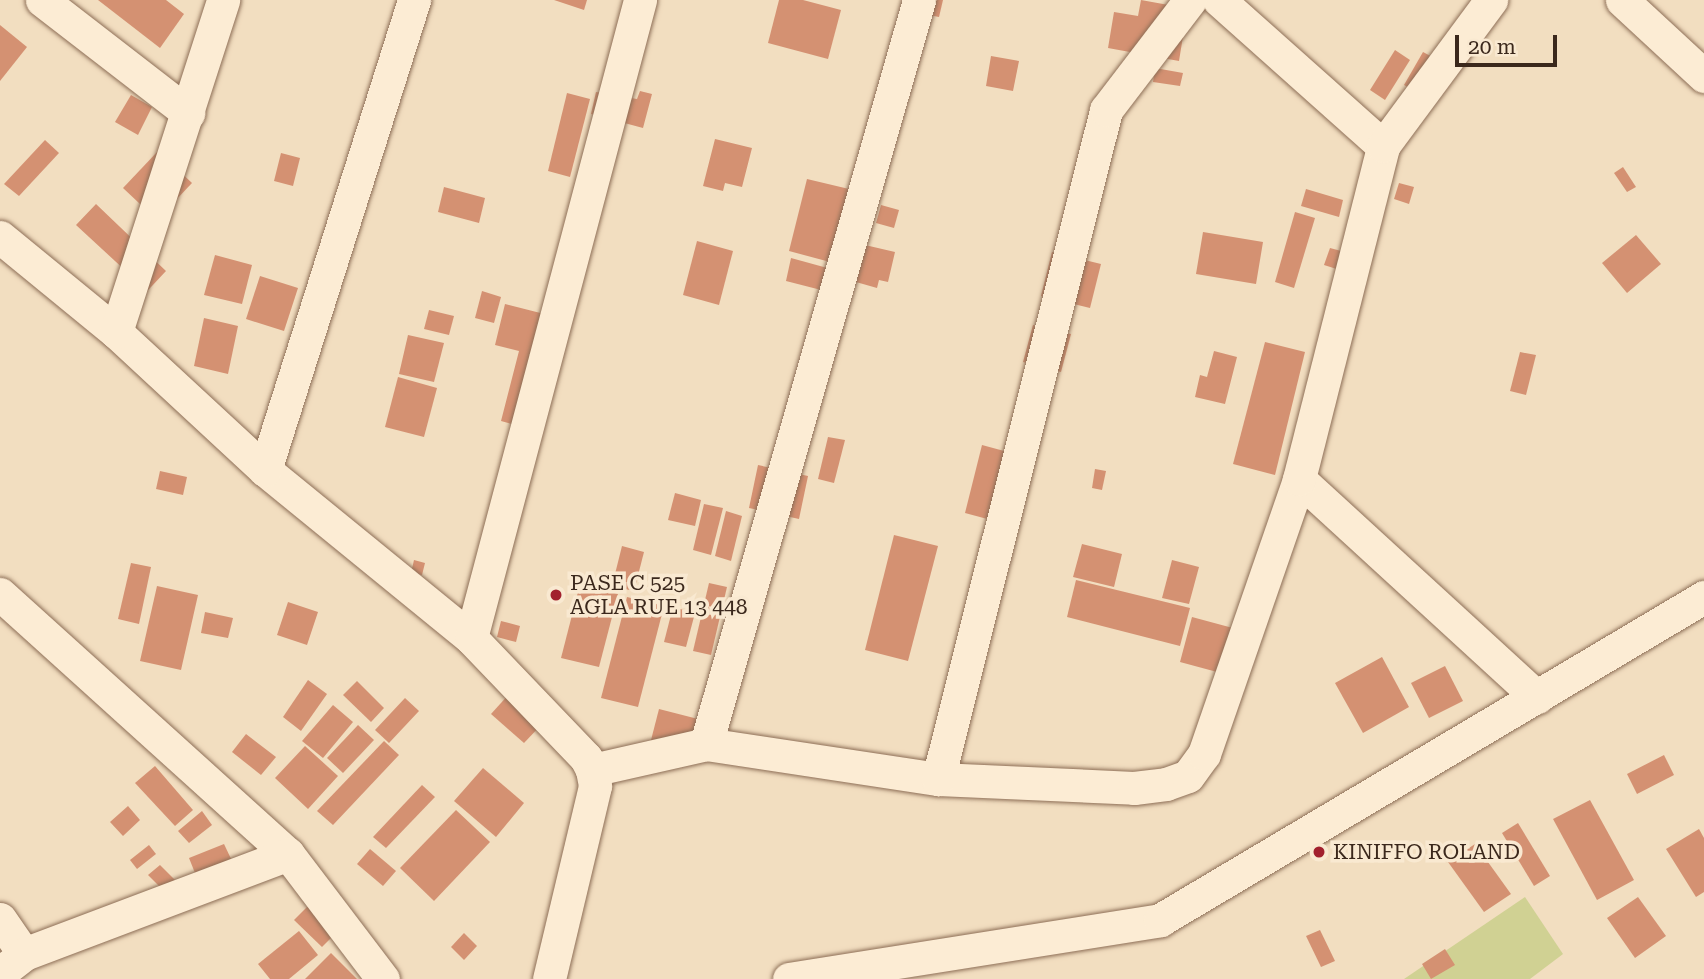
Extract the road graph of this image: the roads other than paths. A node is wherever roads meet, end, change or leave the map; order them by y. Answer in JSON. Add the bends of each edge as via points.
{"nodes":[{"id":1,"x":42,"y":0,"type":"edge"},
{"id":2,"x":223,"y":0,"type":"edge"},
{"id":3,"x":414,"y":0,"type":"edge"},
{"id":4,"x":640,"y":0,"type":"edge"},
{"id":5,"x":919,"y":0,"type":"edge"},
{"id":6,"x":1190,"y":0,"type":"edge"},
{"id":7,"x":1219,"y":0,"type":"edge"},
{"id":8,"x":1491,"y":0,"type":"edge"},
{"id":9,"x":1622,"y":0,"type":"edge"},
{"id":10,"x":1704,"y":76,"type":"edge"},
{"id":11,"x":188,"y":113,"type":"junction"},
{"id":12,"x":1382,"y":146,"type":"junction"},
{"id":13,"x":0,"y":237,"type":"edge"},
{"id":14,"x":116,"y":332,"type":"junction"},
{"id":15,"x":265,"y":470,"type":"junction"},
{"id":16,"x":1299,"y":479,"type":"junction"},
{"id":17,"x":0,"y":594,"type":"edge"},
{"id":18,"x":1704,"y":597,"type":"edge"},
{"id":19,"x":471,"y":638,"type":"junction"},
{"id":20,"x":1537,"y":697,"type":"junction"},
{"id":21,"x":706,"y":744,"type":"junction"},
{"id":22,"x":592,"y":770,"type":"junction"},
{"id":23,"x":938,"y":779,"type":"junction"},
{"id":24,"x":288,"y":854,"type":"junction"},
{"id":25,"x":0,"y":919,"type":"edge"},
{"id":26,"x":12,"y":963,"type":"edge"},
{"id":27,"x":914,"y":970,"type":"edge"},
{"id":28,"x":383,"y":979,"type":"edge"},
{"id":29,"x":549,"y":979,"type":"edge"},
{"id":30,"x":789,"y":979,"type":"edge"}],
"edges":[{"from":1,"to":11,"type":"street"},
{"from":2,"to":11,"type":"street"},
{"from":3,"to":15,"type":"street"},
{"from":4,"to":19,"type":"street"},
{"from":5,"to":21,"type":"street"},
{"from":6,"to":23,"type":"street","via":[[1106,110]]},
{"from":7,"to":12,"type":"street"},
{"from":8,"to":12,"type":"street"},
{"from":9,"to":10,"type":"street"},
{"from":11,"to":14,"type":"street"},
{"from":12,"to":16,"type":"street"},
{"from":13,"to":14,"type":"street"},
{"from":14,"to":15,"type":"street"},
{"from":15,"to":19,"type":"street"},
{"from":16,"to":20,"type":"street"},
{"from":16,"to":23,"type":"street","via":[[1204,754],[1188,776],[1134,788]]},
{"from":17,"to":24,"type":"street"},
{"from":18,"to":20,"type":"street"},
{"from":19,"to":22,"type":"street","via":[[586,758]]},
{"from":20,"to":27,"type":"street","via":[[1160,920]]},
{"from":21,"to":22,"type":"street"},
{"from":21,"to":23,"type":"street"},
{"from":22,"to":29,"type":"street","via":[[595,786]]},
{"from":24,"to":26,"type":"street"},
{"from":24,"to":28,"type":"street"},
{"from":25,"to":26,"type":"street"},
{"from":27,"to":30,"type":"street"}]}
